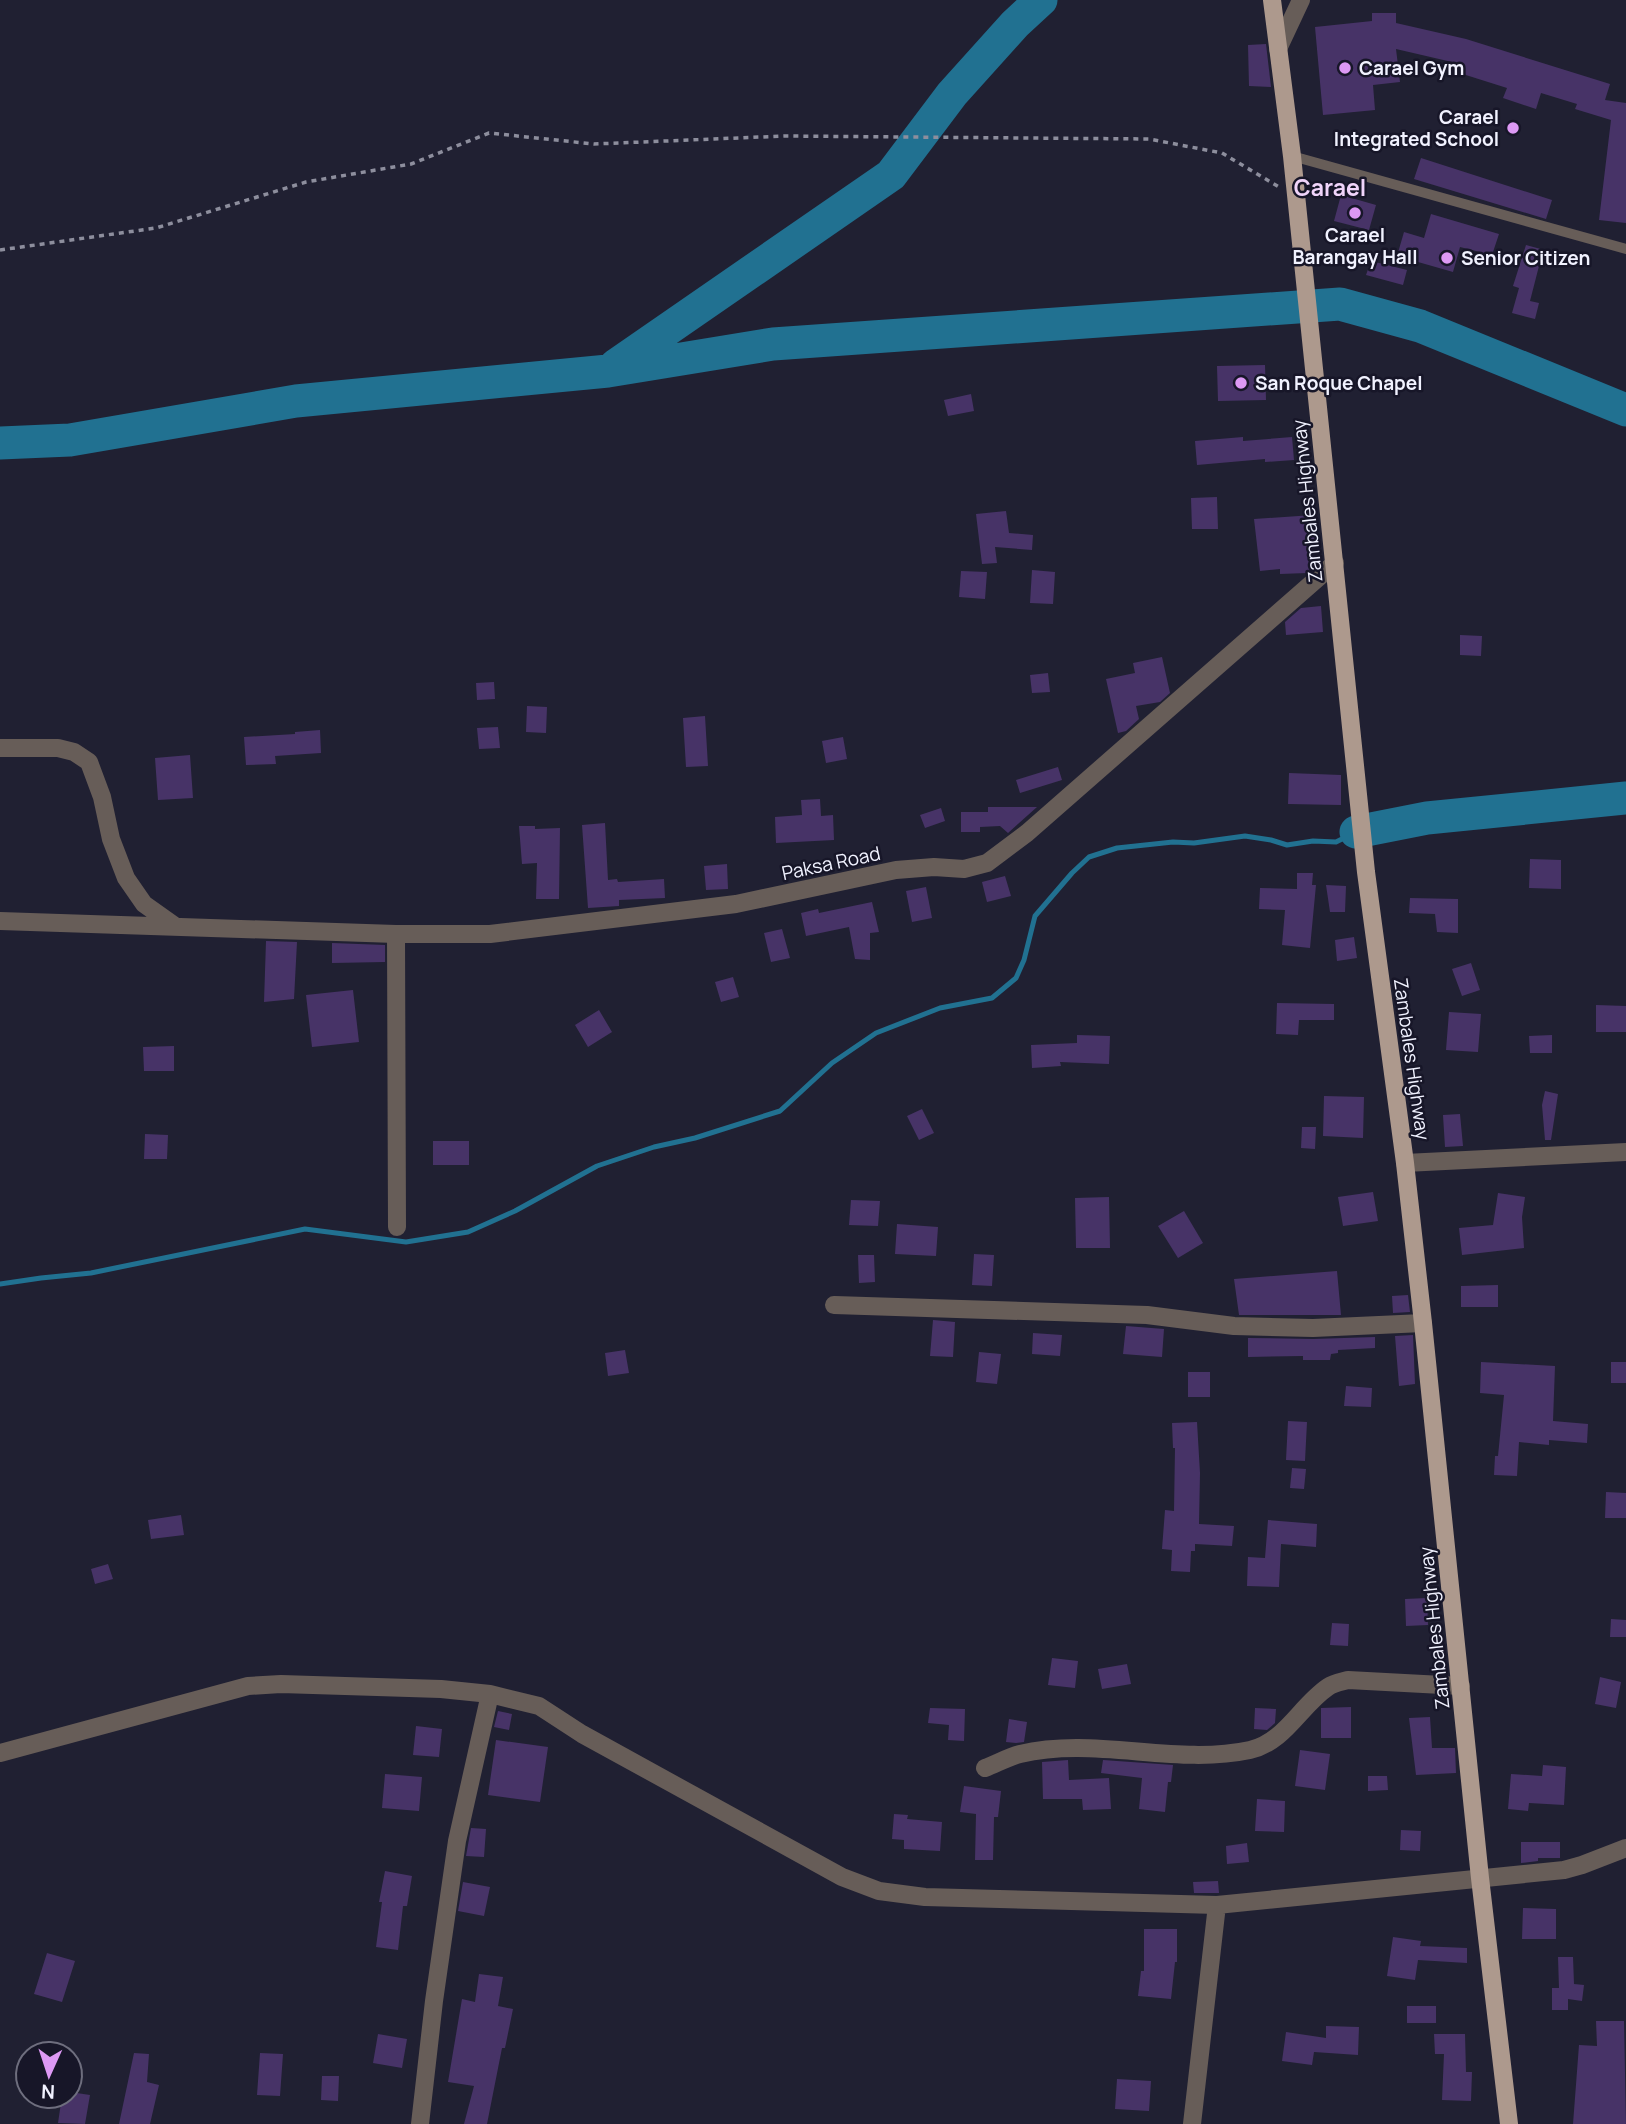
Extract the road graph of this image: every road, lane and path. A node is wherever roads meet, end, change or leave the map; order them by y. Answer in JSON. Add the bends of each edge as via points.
{"nodes":[{"id":1,"x":1272,"y":0,"type":"edge"},
{"id":2,"x":1301,"y":0,"type":"edge"},
{"id":3,"x":1278,"y":48,"type":"junction"},
{"id":4,"x":1292,"y":156,"type":"junction"},
{"id":5,"x":1296,"y":197,"type":"junction"},
{"id":6,"x":1626,"y":249,"type":"edge"},
{"id":7,"x":0,"y":250,"type":"edge"},
{"id":8,"x":1335,"y":563,"type":"junction"},
{"id":9,"x":0,"y":748,"type":"edge"},
{"id":10,"x":0,"y":921,"type":"edge"},
{"id":11,"x":175,"y":926,"type":"junction"},
{"id":12,"x":396,"y":934,"type":"junction"},
{"id":13,"x":1626,"y":1152,"type":"edge"},
{"id":14,"x":1405,"y":1163,"type":"junction"},
{"id":15,"x":397,"y":1227,"type":"dead end"},
{"id":16,"x":834,"y":1305,"type":"dead end"},
{"id":17,"x":1423,"y":1323,"type":"junction"},
{"id":18,"x":1461,"y":1686,"type":"junction"},
{"id":19,"x":490,"y":1694,"type":"junction"},
{"id":20,"x":0,"y":1753,"type":"edge"},
{"id":21,"x":985,"y":1768,"type":"dead end"},
{"id":22,"x":1626,"y":1848,"type":"edge"},
{"id":23,"x":1480,"y":1878,"type":"junction"},
{"id":24,"x":1217,"y":1905,"type":"junction"},
{"id":25,"x":420,"y":2124,"type":"edge"},
{"id":26,"x":1192,"y":2124,"type":"edge"},
{"id":27,"x":1509,"y":2124,"type":"edge"}],
"edges":[{"from":1,"to":3,"type":"main road","name":"Zambales Highway"},
{"from":2,"to":3,"type":"street"},
{"from":3,"to":4,"type":"main road","name":"Zambales Highway"},
{"from":4,"to":5,"type":"main road","name":"Zambales Highway"},
{"from":4,"to":6,"type":"lane"},
{"from":5,"to":7,"type":"path","via":[[1222,153],[1149,139],[785,136],[594,144],[489,133],[411,164],[306,182],[156,228]]},
{"from":5,"to":8,"type":"main road","name":"Zambales Highway"},
{"from":8,"to":12,"type":"street","name":"Paksa Road","via":[[987,863],[964,869],[896,870],[736,904],[503,933]]},
{"from":8,"to":14,"type":"main road","name":"Zambales Highway","via":[[1366,872]]},
{"from":9,"to":11,"type":"street","via":[[58,748],[89,762],[126,878],[144,904]]},
{"from":10,"to":11,"type":"street","name":"Paksa Road"},
{"from":11,"to":12,"type":"street","name":"Paksa Road"},
{"from":12,"to":15,"type":"street"},
{"from":13,"to":14,"type":"street"},
{"from":14,"to":17,"type":"main road","name":"Zambales Highway"},
{"from":16,"to":17,"type":"street","via":[[1147,1315],[1234,1326]]},
{"from":17,"to":18,"type":"main road","name":"Zambales Highway"},
{"from":18,"to":21,"type":"street","via":[[1339,1682],[1321,1692],[1279,1736],[1255,1749],[1225,1755],[1058,1748],[1018,1754]]},
{"from":18,"to":23,"type":"main road","name":"Zambales Highway"},
{"from":19,"to":20,"type":"street","via":[[247,1686]]},
{"from":19,"to":24,"type":"street","via":[[539,1706],[842,1877],[879,1891],[925,1897]]},
{"from":19,"to":25,"type":"street","via":[[457,1841]]},
{"from":22,"to":23,"type":"street","via":[[1564,1870]]},
{"from":23,"to":24,"type":"street"},
{"from":23,"to":27,"type":"main road","name":"Zambales Highway"},
{"from":24,"to":26,"type":"street"}]}
